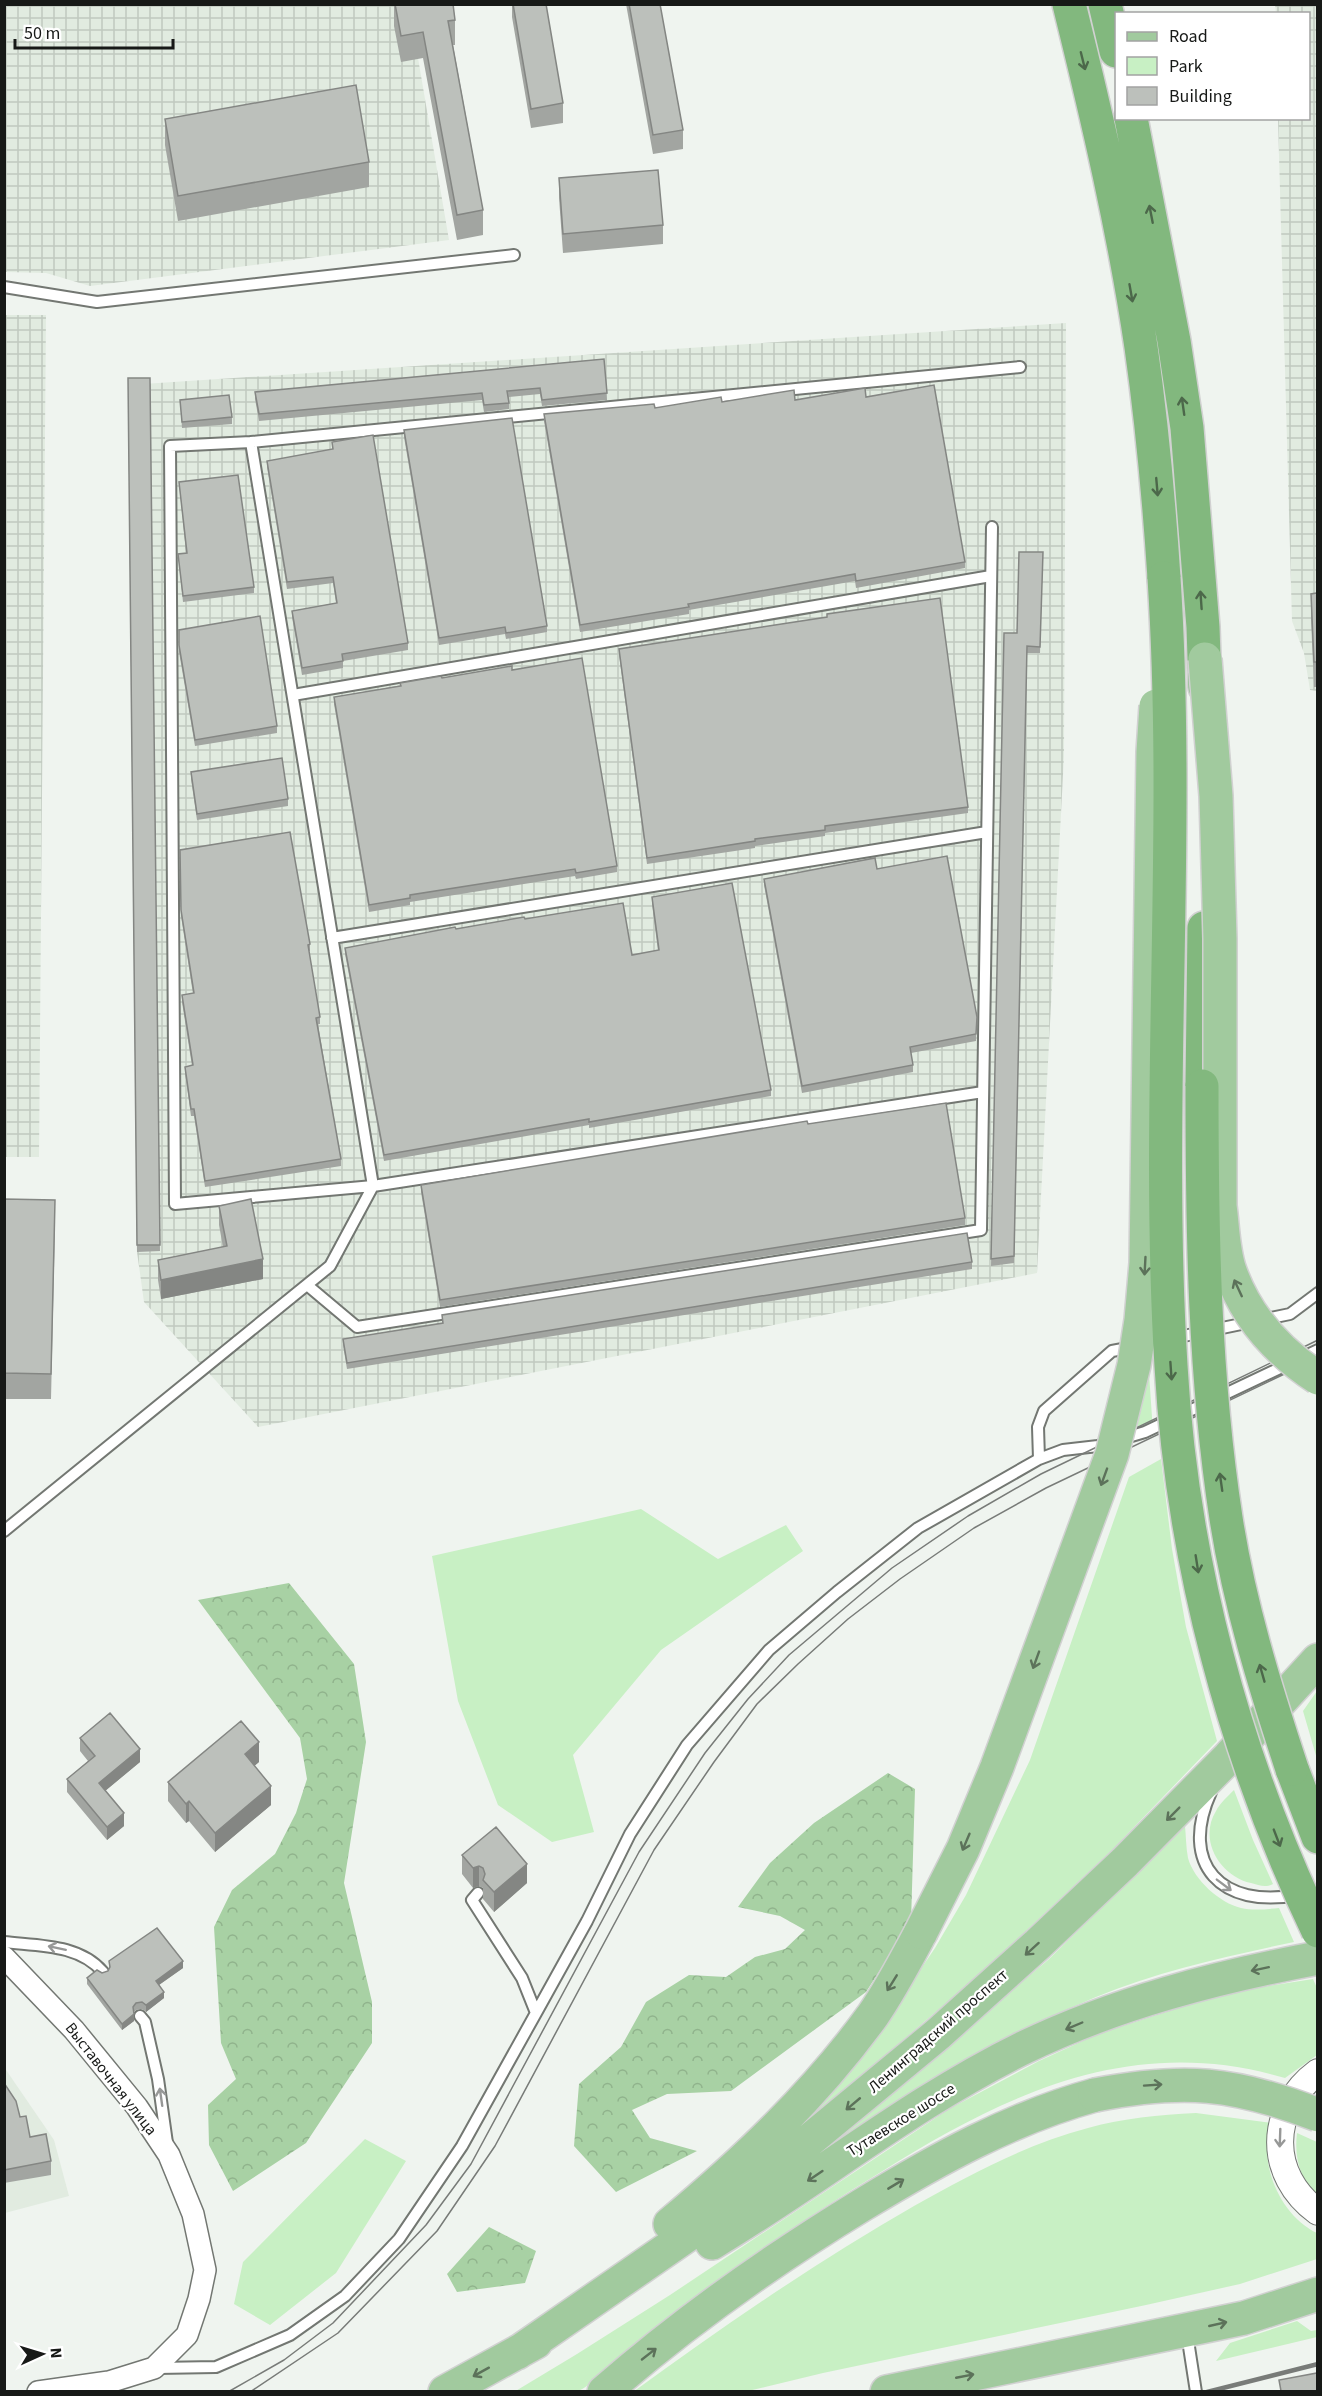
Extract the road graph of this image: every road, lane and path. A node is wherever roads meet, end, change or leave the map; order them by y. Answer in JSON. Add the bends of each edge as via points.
{"nodes":[{"id":1,"x":1069,"y":4,"type":"edge"},
{"id":2,"x":1105,"y":4,"type":"edge"},
{"id":3,"x":1115,"y":47,"type":"edge"},
{"id":4,"x":1131,"y":120,"type":"edge"},
{"id":5,"x":514,"y":255,"type":"dead end"},
{"id":6,"x":4,"y":287,"type":"edge"},
{"id":7,"x":1020,"y":367,"type":"dead end"},
{"id":8,"x":251,"y":442,"type":"junction"},
{"id":9,"x":992,"y":527,"type":"dead end"},
{"id":10,"x":991,"y":576,"type":"junction"},
{"id":11,"x":1164,"y":578,"type":"junction"},
{"id":12,"x":1205,"y":659,"type":"junction"},
{"id":13,"x":293,"y":695,"type":"junction"},
{"id":14,"x":987,"y":832,"type":"junction"},
{"id":15,"x":332,"y":938,"type":"junction"},
{"id":16,"x":983,"y":1092,"type":"junction"},
{"id":17,"x":373,"y":1186,"type":"junction"},
{"id":18,"x":307,"y":1285,"type":"junction"},
{"id":19,"x":1317,"y":1293,"type":"edge"},
{"id":20,"x":1317,"y":1350,"type":"edge"},
{"id":21,"x":1317,"y":1378,"type":"edge"},
{"id":22,"x":1039,"y":1459,"type":"junction"},
{"id":23,"x":4,"y":1531,"type":"edge"},
{"id":24,"x":1317,"y":1660,"type":"edge"},
{"id":25,"x":1229,"y":1757,"type":"junction"},
{"id":26,"x":1317,"y":1837,"type":"edge"},
{"id":27,"x":478,"y":1893,"type":"dead end"},
{"id":28,"x":1309,"y":1893,"type":"dead end"},
{"id":29,"x":1317,"y":1931,"type":"edge"},
{"id":30,"x":4,"y":1942,"type":"edge"},
{"id":31,"x":4,"y":1957,"type":"edge"},
{"id":32,"x":1317,"y":1958,"type":"edge"},
{"id":33,"x":103,"y":1972,"type":"edge"},
{"id":34,"x":536,"y":2013,"type":"junction"},
{"id":35,"x":140,"y":2016,"type":"dead end"},
{"id":36,"x":1317,"y":2072,"type":"edge"},
{"id":37,"x":1317,"y":2115,"type":"edge"},
{"id":38,"x":169,"y":2155,"type":"junction"},
{"id":39,"x":1317,"y":2212,"type":"edge"},
{"id":40,"x":1317,"y":2294,"type":"edge"},
{"id":41,"x":1187,"y":2331,"type":"junction"},
{"id":42,"x":517,"y":2353,"type":"junction"},
{"id":43,"x":154,"y":2368,"type":"junction"},
{"id":44,"x":38,"y":2391,"type":"edge"},
{"id":45,"x":446,"y":2391,"type":"edge"},
{"id":46,"x":604,"y":2391,"type":"edge"},
{"id":47,"x":887,"y":2391,"type":"edge"},
{"id":48,"x":1196,"y":2391,"type":"edge"}],
"edges":[{"from":1,"to":11,"type":"highway","one_way":true,"via":[[1108,174],[1140,345]]},
{"from":2,"to":3,"type":"highway"},
{"from":12,"to":4,"type":"highway","one_way":true,"via":[[1186,428],[1174,341]]},
{"from":5,"to":6,"type":"lane","via":[[97,302]]},
{"from":7,"to":8,"type":"lane"},
{"from":8,"to":13,"type":"lane"},
{"from":8,"to":17,"type":"lane","via":[[170,446],[175,1204]]},
{"from":9,"to":10,"type":"lane"},
{"from":10,"to":13,"type":"lane"},
{"from":10,"to":14,"type":"lane"},
{"from":11,"to":29,"type":"highway","one_way":true,"bridge":true,"via":[[1170,754],[1166,1209],[1171,1367],[1178,1445],[1216,1654],[1256,1784]]},
{"from":11,"to":42,"type":"main road","one_way":true,"bridge":true,"via":[[1153,752],[1146,1253],[1134,1365],[1112,1454],[963,1849],[921,1932],[872,2015],[788,2116],[725,2179]]},
{"from":21,"to":12,"type":"main road","one_way":true,"bridge":true,"via":[[1281,1350],[1260,1325],[1240,1294],[1225,1245],[1219,1175],[1221,939]]},
{"from":26,"to":12,"type":"highway","one_way":true,"bridge":true,"via":[[1254,1647],[1226,1520],[1215,1441],[1202,1200]]},
{"from":13,"to":15,"type":"lane"},
{"from":14,"to":15,"type":"lane"},
{"from":14,"to":16,"type":"lane"},
{"from":15,"to":17,"type":"lane"},
{"from":16,"to":17,"type":"lane"},
{"from":16,"to":18,"type":"lane","via":[[981,1230],[357,1328]]},
{"from":17,"to":18,"type":"lane","via":[[330,1266]]},
{"from":18,"to":23,"type":"lane"},
{"from":19,"to":22,"type":"lane","via":[[1290,1314],[1112,1351],[1044,1411],[1038,1427]]},
{"from":20,"to":22,"type":"lane","via":[[1145,1432],[1098,1446],[1063,1449]]},
{"from":22,"to":34,"type":"lane","via":[[918,1528],[770,1650],[687,1745],[630,1834]]},
{"from":24,"to":25,"type":"main road","name":"Ленинградский проспект"},
{"from":25,"to":28,"type":"lane","one_way":true,"via":[[1201,1817],[1202,1855],[1210,1872],[1232,1891],[1249,1896],[1266,1899]]},
{"from":25,"to":42,"type":"main road","name":"Ленинградский проспект","one_way":true,"via":[[1125,1862],[938,2034],[731,2205]]},
{"from":27,"to":34,"type":"lane","via":[[472,1900],[522,1978]]},
{"from":33,"to":30,"type":"lane","one_way":true,"via":[[92,1959],[58,1947]]},
{"from":31,"to":38,"type":"street","name":"Выставочная улица","via":[[74,2030],[137,2107]]},
{"from":32,"to":42,"type":"main road","name":"Тутаевское шоссе","one_way":true,"via":[[1136,2003],[1024,2048],[918,2108],[743,2225]]},
{"from":34,"to":43,"type":"lane","via":[[462,2146],[399,2239],[345,2296],[290,2335],[216,2367]]},
{"from":38,"to":35,"type":"lane","one_way":true,"via":[[159,2079],[145,2022]]},
{"from":36,"to":39,"type":"street","one_way":true,"via":[[1290,2103],[1282,2119],[1279,2141],[1282,2164],[1291,2185]]},
{"from":46,"to":37,"type":"main road","one_way":true,"bridge":true,"via":[[695,2318],[784,2255],[891,2188],[994,2132],[1040,2112],[1141,2086],[1200,2084],[1264,2096]]},
{"from":38,"to":43,"type":"street","name":"Выставочная улица","via":[[193,2214],[205,2270],[187,2335]]},
{"from":41,"to":40,"type":"main road","one_way":true,"via":[[1244,2318]]},
{"from":47,"to":41,"type":"main road","one_way":true},
{"from":41,"to":48,"type":"lane"},
{"from":42,"to":45,"type":"main road","one_way":true},
{"from":43,"to":44,"type":"street","name":"Выставочная улица","via":[[109,2382]]}]}
